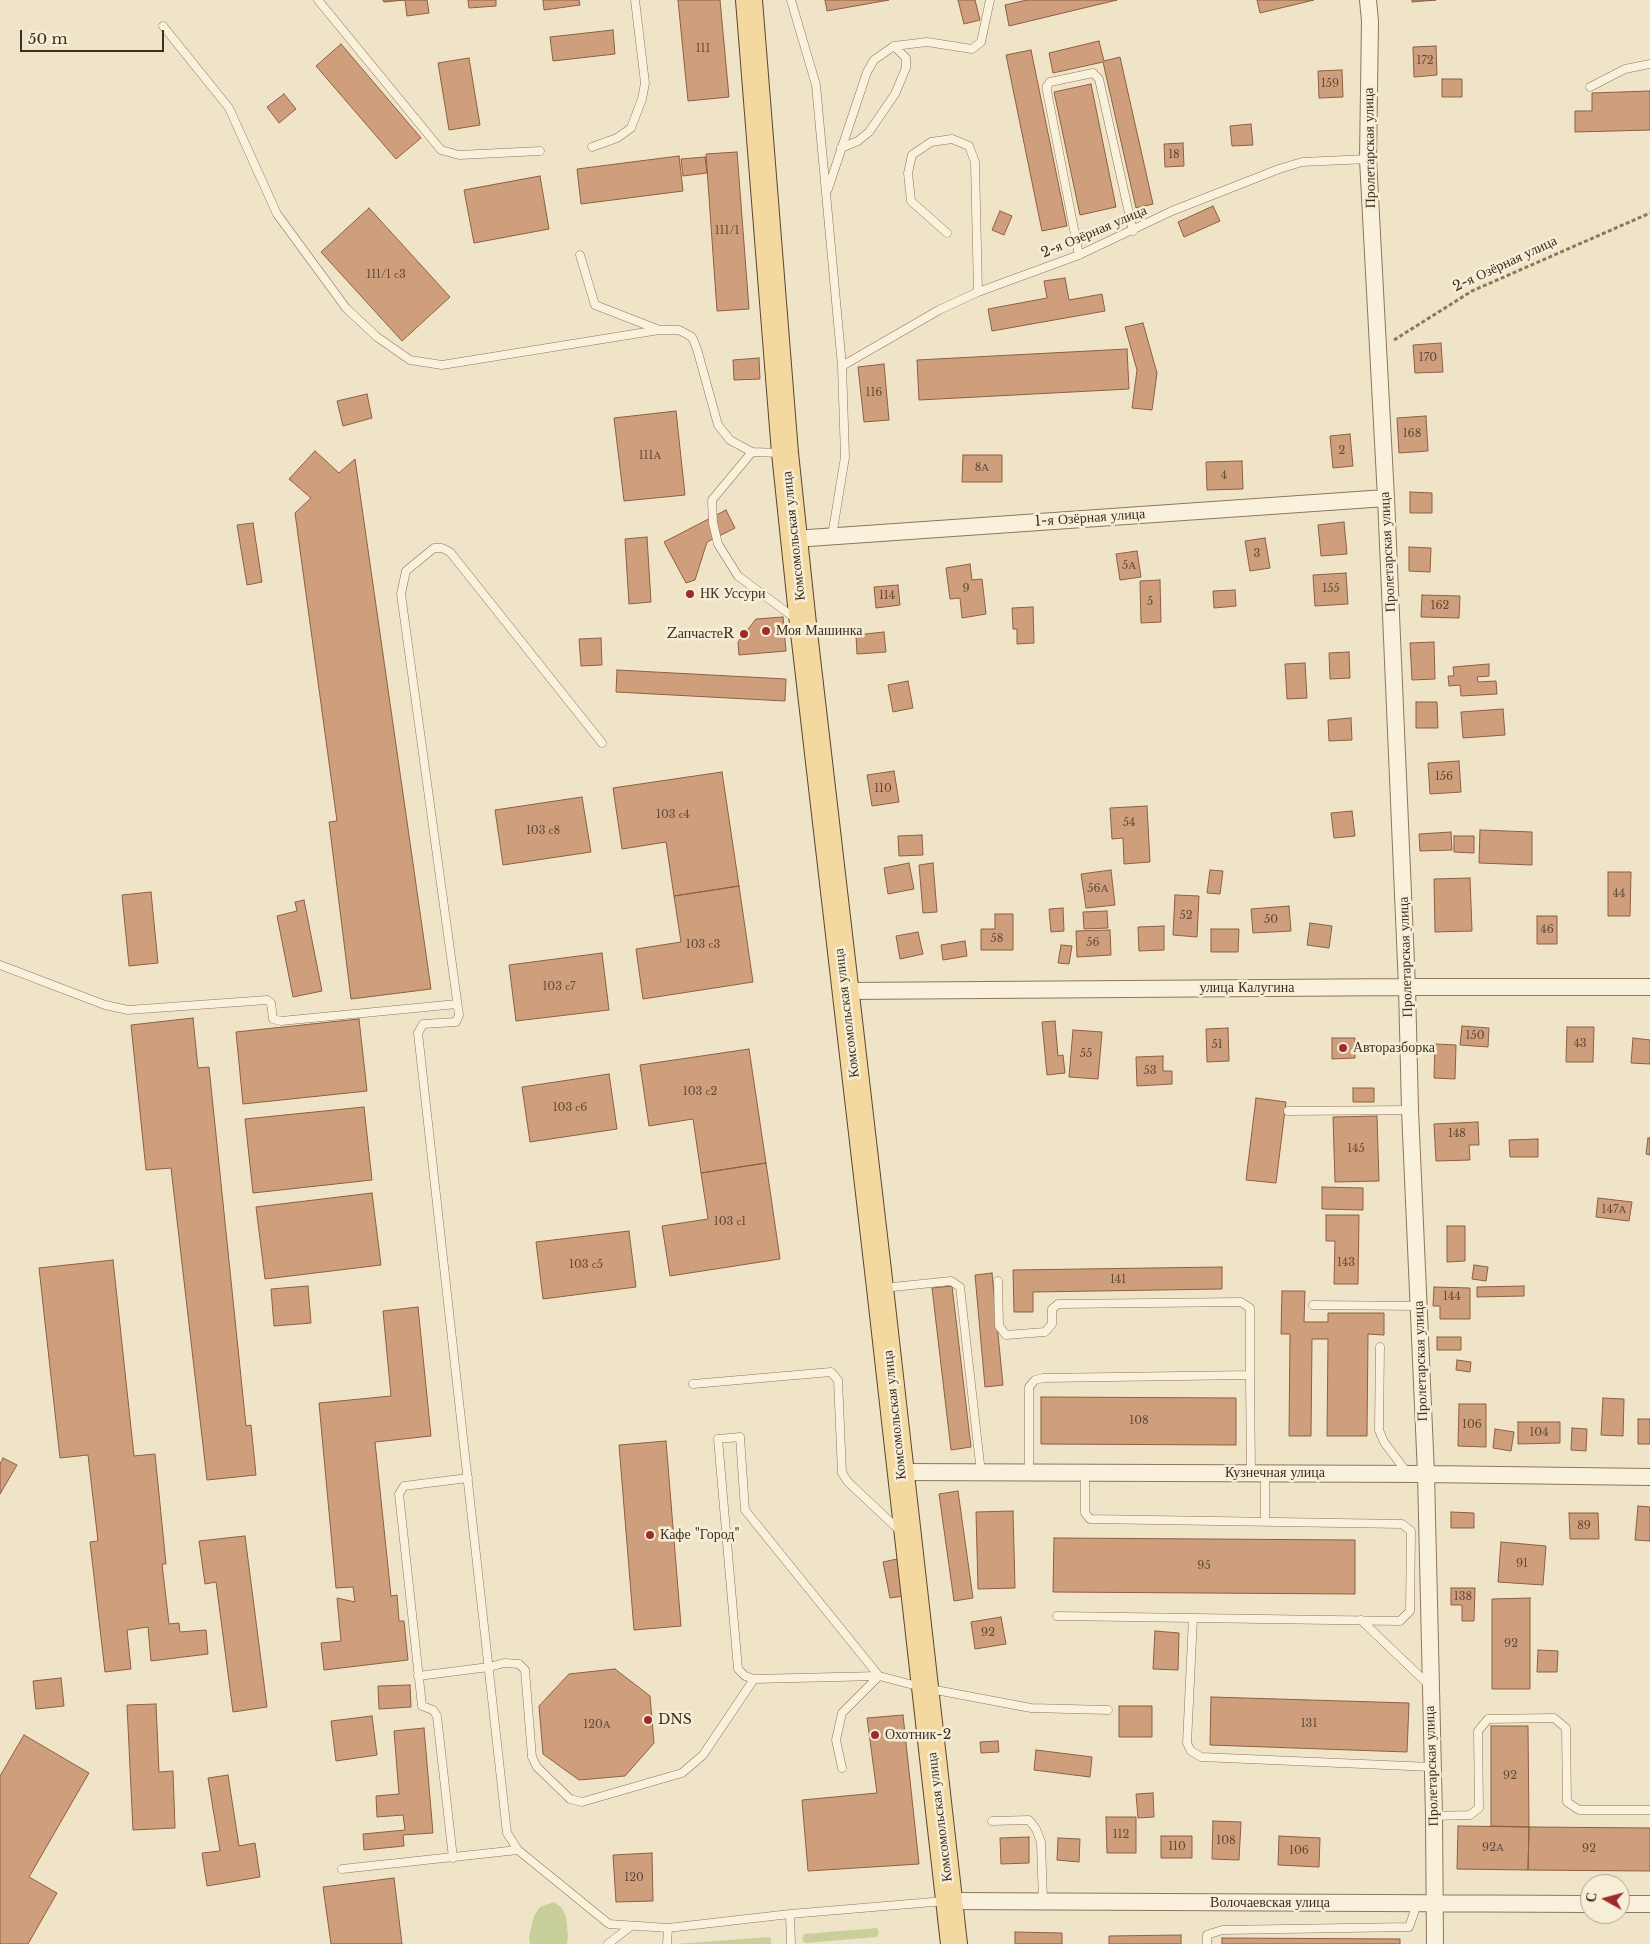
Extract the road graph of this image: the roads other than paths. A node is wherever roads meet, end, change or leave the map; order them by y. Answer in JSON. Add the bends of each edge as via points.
{"nodes":[{"id":1,"x":318,"y":0,"type":"edge"},
{"id":2,"x":635,"y":0,"type":"edge"},
{"id":3,"x":749,"y":0,"type":"edge"},
{"id":4,"x":791,"y":0,"type":"edge"},
{"id":5,"x":990,"y":0,"type":"edge"},
{"id":6,"x":1368,"y":0,"type":"edge"},
{"id":7,"x":163,"y":26,"type":"dead end"},
{"id":8,"x":894,"y":46,"type":"junction"},
{"id":9,"x":1650,"y":64,"type":"edge"},
{"id":10,"x":1590,"y":87,"type":"dead end"},
{"id":11,"x":592,"y":147,"type":"dead end"},
{"id":12,"x":841,"y":148,"type":"junction"},
{"id":13,"x":540,"y":151,"type":"dead end"},
{"id":14,"x":1368,"y":159,"type":"junction"},
{"id":15,"x":826,"y":193,"type":"junction"},
{"id":16,"x":1133,"y":231,"type":"junction"},
{"id":17,"x":947,"y":233,"type":"dead end"},
{"id":18,"x":1079,"y":255,"type":"junction"},
{"id":19,"x":580,"y":256,"type":"dead end"},
{"id":20,"x":978,"y":292,"type":"junction"},
{"id":21,"x":658,"y":330,"type":"junction"},
{"id":22,"x":842,"y":366,"type":"junction"},
{"id":23,"x":752,"y":452,"type":"junction"},
{"id":24,"x":786,"y":453,"type":"junction"},
{"id":25,"x":1386,"y":498,"type":"junction"},
{"id":26,"x":832,"y":536,"type":"junction"},
{"id":27,"x":794,"y":539,"type":"junction"},
{"id":28,"x":802,"y":624,"type":"junction"},
{"id":29,"x":602,"y":743,"type":"dead end"},
{"id":30,"x":0,"y":965,"type":"edge"},
{"id":31,"x":1407,"y":987,"type":"junction"},
{"id":32,"x":1650,"y":987,"type":"edge"},
{"id":33,"x":845,"y":991,"type":"junction"},
{"id":34,"x":457,"y":1004,"type":"junction"},
{"id":35,"x":1410,"y":1110,"type":"junction"},
{"id":36,"x":1288,"y":1111,"type":"dead end"},
{"id":37,"x":998,"y":1281,"type":"dead end"},
{"id":38,"x":880,"y":1288,"type":"junction"},
{"id":39,"x":1313,"y":1306,"type":"dead end"},
{"id":40,"x":1419,"y":1306,"type":"junction"},
{"id":41,"x":1380,"y":1347,"type":"dead end"},
{"id":42,"x":1250,"y":1375,"type":"junction"},
{"id":43,"x":693,"y":1384,"type":"dead end"},
{"id":44,"x":901,"y":1472,"type":"junction"},
{"id":45,"x":981,"y":1472,"type":"junction"},
{"id":46,"x":1029,"y":1473,"type":"junction"},
{"id":47,"x":1085,"y":1473,"type":"junction"},
{"id":48,"x":1258,"y":1473,"type":"junction"},
{"id":49,"x":1408,"y":1474,"type":"junction"},
{"id":50,"x":1426,"y":1474,"type":"junction"},
{"id":51,"x":1650,"y":1477,"type":"edge"},
{"id":52,"x":468,"y":1478,"type":"junction"},
{"id":53,"x":1265,"y":1522,"type":"junction"},
{"id":54,"x":908,"y":1538,"type":"junction"},
{"id":55,"x":1057,"y":1616,"type":"dead end"},
{"id":56,"x":1193,"y":1618,"type":"junction"},
{"id":57,"x":1361,"y":1620,"type":"junction"},
{"id":58,"x":488,"y":1667,"type":"junction"},
{"id":59,"x":418,"y":1676,"type":"junction"},
{"id":60,"x":880,"y":1676,"type":"junction"},
{"id":61,"x":754,"y":1679,"type":"junction"},
{"id":62,"x":1430,"y":1686,"type":"junction"},
{"id":63,"x":925,"y":1688,"type":"junction"},
{"id":64,"x":1108,"y":1710,"type":"dead end"},
{"id":65,"x":1432,"y":1767,"type":"junction"},
{"id":66,"x":842,"y":1768,"type":"dead end"},
{"id":67,"x":1650,"y":1810,"type":"edge"},
{"id":68,"x":1434,"y":1816,"type":"junction"},
{"id":69,"x":992,"y":1821,"type":"dead end"},
{"id":70,"x":518,"y":1850,"type":"junction"},
{"id":71,"x":453,"y":1858,"type":"junction"},
{"id":72,"x":342,"y":1869,"type":"dead end"},
{"id":73,"x":950,"y":1901,"type":"junction"},
{"id":74,"x":1043,"y":1901,"type":"junction"},
{"id":75,"x":1417,"y":1904,"type":"junction"},
{"id":76,"x":1435,"y":1904,"type":"junction"},
{"id":77,"x":1580,"y":1904,"type":"edge"},
{"id":78,"x":1630,"y":1904,"type":"edge"},
{"id":79,"x":1650,"y":1904,"type":"edge"},
{"id":80,"x":790,"y":1914,"type":"junction"},
{"id":81,"x":631,"y":1926,"type":"junction"},
{"id":82,"x":668,"y":1928,"type":"junction"},
{"id":83,"x":608,"y":1944,"type":"edge"},
{"id":84,"x":667,"y":1944,"type":"edge"},
{"id":85,"x":791,"y":1944,"type":"edge"},
{"id":86,"x":954,"y":1944,"type":"edge"},
{"id":87,"x":1207,"y":1944,"type":"edge"},
{"id":88,"x":1435,"y":1944,"type":"edge"}],
"edges":[{"from":1,"to":13,"type":"lane","via":[[441,150],[459,155]]},
{"from":2,"to":11,"type":"lane","via":[[645,83],[642,98],[632,128],[617,138]]},
{"from":3,"to":24,"type":"main road","name":"Комсомольская улица"},
{"from":4,"to":15,"type":"lane","via":[[816,85]]},
{"from":5,"to":8,"type":"lane","via":[[981,42],[972,49],[927,42]]},
{"from":6,"to":14,"type":"street","name":"Пролетарская улица"},
{"from":7,"to":21,"type":"lane","via":[[230,108],[277,214],[340,300],[377,336],[410,360],[442,366]]},
{"from":8,"to":12,"type":"lane","via":[[874,60],[867,72]]},
{"from":8,"to":12,"type":"lane","via":[[906,58],[906,68],[895,94],[869,132]]},
{"from":9,"to":10,"type":"lane","via":[[1625,68]]},
{"from":12,"to":15,"type":"lane"},
{"from":14,"to":16,"type":"lane","name":"2-я Озёрная улица","via":[[1302,162],[1279,169],[1172,211]]},
{"from":14,"to":25,"type":"street","name":"Пролетарская улица"},
{"from":15,"to":22,"type":"lane"},
{"from":16,"to":18,"type":"lane","name":"2-я Озёрная улица"},
{"from":16,"to":18,"type":"lane","via":[[1099,79],[1093,73],[1050,82],[1047,91]]},
{"from":17,"to":20,"type":"lane","via":[[911,201],[908,173],[912,155],[931,142],[952,139],[970,146],[975,162]]},
{"from":18,"to":20,"type":"lane","name":"2-я Озёрная улица"},
{"from":19,"to":21,"type":"lane","via":[[595,305]]},
{"from":20,"to":22,"type":"lane","name":"2-я Озёрная улица","via":[[939,310]]},
{"from":21,"to":23,"type":"lane","via":[[679,330],[692,337],[718,424],[730,440]]},
{"from":22,"to":26,"type":"lane","via":[[845,457]]},
{"from":23,"to":24,"type":"lane"},
{"from":23,"to":28,"type":"lane","via":[[712,500],[718,544],[738,576]]},
{"from":24,"to":27,"type":"main road","name":"Комсомольская улица"},
{"from":25,"to":26,"type":"street","name":"1-я Озёрная улица"},
{"from":25,"to":31,"type":"street","name":"Пролетарская улица"},
{"from":26,"to":27,"type":"street","name":"1-я Озёрная улица"},
{"from":27,"to":28,"type":"main road","name":"Комсомольская улица"},
{"from":28,"to":33,"type":"main road","name":"Комсомольская улица"},
{"from":29,"to":34,"type":"lane","via":[[450,552],[434,548],[406,571],[401,594]]},
{"from":30,"to":34,"type":"lane","via":[[105,1005],[128,1010],[267,1000],[271,1003],[273,1019],[281,1021]]},
{"from":31,"to":32,"type":"street","name":"улица Калугина"},
{"from":31,"to":33,"type":"street","name":"улица Калугина"},
{"from":31,"to":35,"type":"street","name":"Пролетарская улица"},
{"from":33,"to":38,"type":"main road","name":"Комсомольская улица"},
{"from":34,"to":52,"type":"lane","via":[[459,1015],[456,1022],[423,1024],[418,1033]]},
{"from":35,"to":36,"type":"lane"},
{"from":35,"to":40,"type":"street","name":"Пролетарская улица"},
{"from":37,"to":42,"type":"lane","via":[[999,1326],[1006,1335],[1045,1332],[1052,1324],[1052,1309],[1058,1304],[1241,1302],[1250,1308]]},
{"from":38,"to":44,"type":"main road","name":"Комсомольская улица"},
{"from":38,"to":45,"type":"lane","via":[[951,1281],[960,1287]]},
{"from":39,"to":40,"type":"lane"},
{"from":40,"to":50,"type":"street","name":"Пролетарская улица"},
{"from":41,"to":49,"type":"lane","via":[[1379,1430]]},
{"from":42,"to":46,"type":"lane","via":[[1035,1380],[1029,1387]]},
{"from":42,"to":48,"type":"lane"},
{"from":43,"to":54,"type":"lane","via":[[831,1372],[838,1380],[842,1473]]},
{"from":44,"to":45,"type":"street","name":"Кузнечная улица"},
{"from":44,"to":54,"type":"main road","name":"Комсомольская улица"},
{"from":45,"to":46,"type":"street","name":"Кузнечная улица"},
{"from":46,"to":47,"type":"street","name":"Кузнечная улица"},
{"from":47,"to":48,"type":"street","name":"Кузнечная улица"},
{"from":47,"to":53,"type":"lane","via":[[1085,1513],[1090,1519]]},
{"from":48,"to":49,"type":"street","name":"Кузнечная улица"},
{"from":48,"to":53,"type":"lane"},
{"from":49,"to":50,"type":"street","name":"Кузнечная улица"},
{"from":50,"to":51,"type":"street","name":"Кузнечная улица"},
{"from":50,"to":62,"type":"street","name":"Пролетарская улица"},
{"from":52,"to":58,"type":"lane"},
{"from":52,"to":59,"type":"lane","via":[[404,1486],[398,1494]]},
{"from":53,"to":57,"type":"lane","via":[[1402,1524],[1411,1531],[1410,1611],[1400,1621]]},
{"from":54,"to":63,"type":"main road","name":"Комсомольская улица"},
{"from":55,"to":56,"type":"lane"},
{"from":56,"to":57,"type":"lane"},
{"from":56,"to":65,"type":"lane","via":[[1187,1743],[1201,1757]]},
{"from":57,"to":62,"type":"lane"},
{"from":58,"to":59,"type":"lane"},
{"from":58,"to":61,"type":"lane","via":[[519,1664],[524,1670],[532,1757],[537,1767],[570,1800],[582,1802],[682,1774],[703,1755]]},
{"from":58,"to":70,"type":"lane","via":[[507,1833]]},
{"from":59,"to":71,"type":"lane","via":[[422,1706],[433,1710],[437,1716]]},
{"from":60,"to":61,"type":"lane"},
{"from":60,"to":61,"type":"lane","via":[[746,1510],[740,1437],[718,1439],[738,1669]]},
{"from":60,"to":63,"type":"lane"},
{"from":60,"to":66,"type":"lane","via":[[842,1713],[836,1740]]},
{"from":62,"to":65,"type":"street","name":"Пролетарская улица"},
{"from":63,"to":64,"type":"lane","via":[[1031,1708]]},
{"from":63,"to":73,"type":"main road","name":"Комсомольская улица"},
{"from":65,"to":68,"type":"street","name":"Пролетарская улица"},
{"from":67,"to":68,"type":"lane","via":[[1579,1810],[1567,1802],[1566,1728],[1554,1718],[1498,1718],[1488,1719],[1478,1731],[1479,1808],[1470,1815]]},
{"from":68,"to":76,"type":"street","name":"Пролетарская улица"},
{"from":69,"to":74,"type":"lane","via":[[1029,1820],[1036,1829],[1041,1842]]},
{"from":70,"to":71,"type":"lane"},
{"from":70,"to":81,"type":"lane","via":[[609,1924]]},
{"from":71,"to":72,"type":"lane"},
{"from":73,"to":74,"type":"street","name":"Волочаевская улица"},
{"from":73,"to":80,"type":"lane"},
{"from":73,"to":86,"type":"main road","name":"Комсомольская улица"},
{"from":74,"to":75,"type":"street","name":"Волочаевская улица"},
{"from":75,"to":76,"type":"street","name":"Волочаевская улица"},
{"from":75,"to":87,"type":"lane","via":[[1409,1927],[1222,1930],[1207,1934]]},
{"from":76,"to":77,"type":"street","name":"Волочаевская улица"},
{"from":76,"to":88,"type":"street","name":"Пролетарская улица"},
{"from":78,"to":79,"type":"street"},
{"from":80,"to":82,"type":"lane"},
{"from":80,"to":85,"type":"lane"},
{"from":81,"to":82,"type":"lane"},
{"from":81,"to":83,"type":"lane"},
{"from":82,"to":84,"type":"lane"}]}
